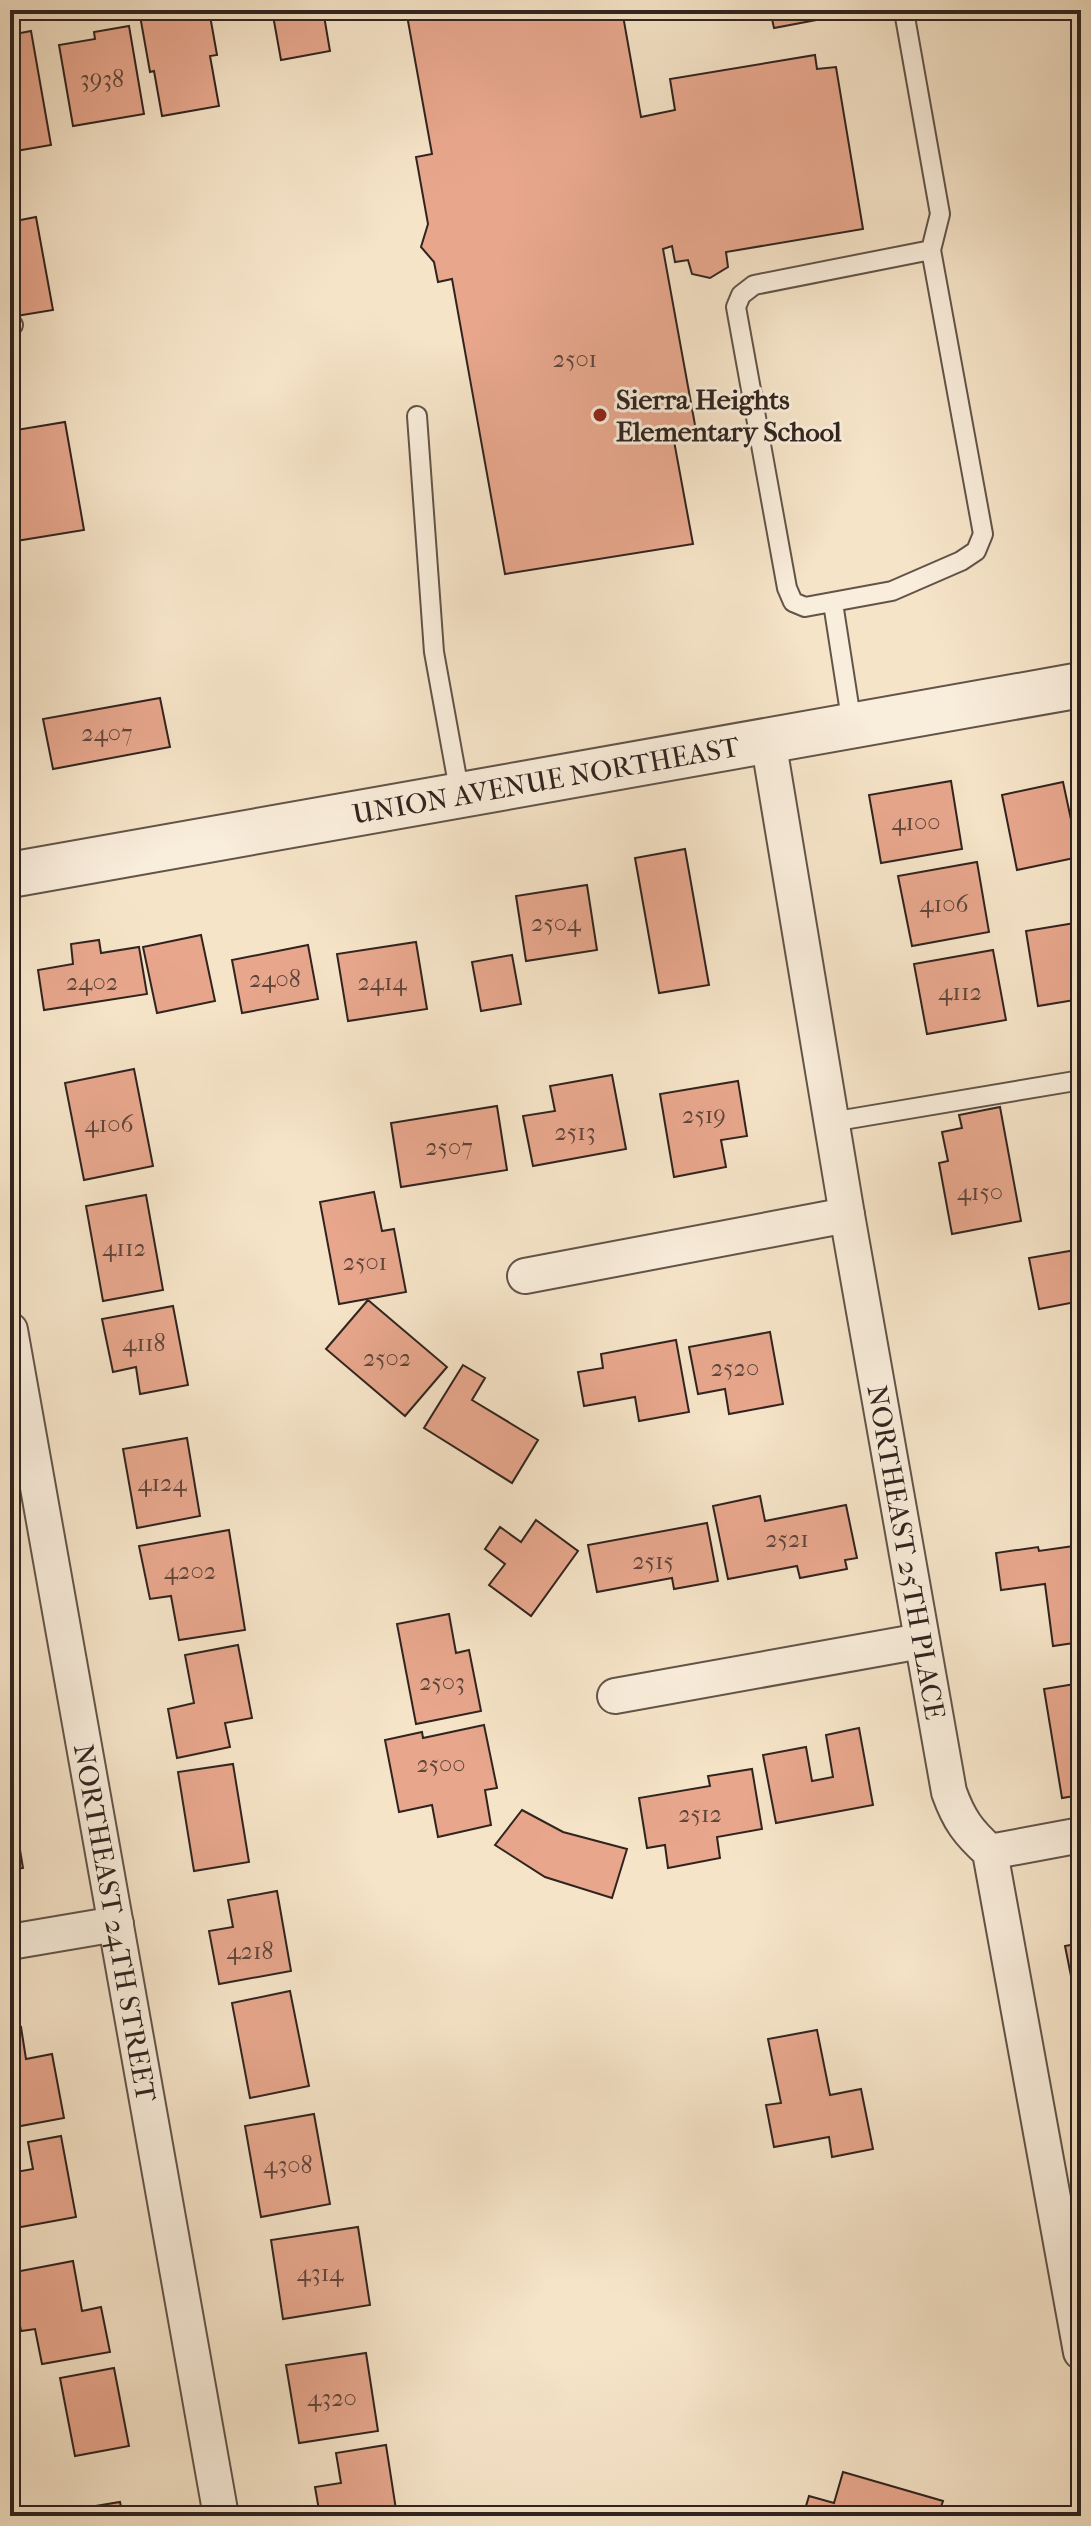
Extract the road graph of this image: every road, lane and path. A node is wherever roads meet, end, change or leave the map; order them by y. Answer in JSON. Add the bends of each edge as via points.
{"nodes":[{"id":1,"x":905,"y":17,"type":"dead end"},
{"id":2,"x":931,"y":250,"type":"junction"},
{"id":3,"x":417,"y":416,"type":"dead end"},
{"id":4,"x":833,"y":603,"type":"junction"},
{"id":5,"x":1081,"y":685,"type":"edge"},
{"id":6,"x":852,"y":725,"type":"junction"},
{"id":7,"x":768,"y":740,"type":"junction"},
{"id":8,"x":460,"y":795,"type":"junction"},
{"id":9,"x":10,"y":875,"type":"edge"},
{"id":10,"x":1081,"y":1080,"type":"edge"},
{"id":11,"x":831,"y":1122,"type":"junction"},
{"id":12,"x":847,"y":1215,"type":"junction"},
{"id":13,"x":525,"y":1276,"type":"dead end"},
{"id":14,"x":10,"y":1330,"type":"edge"},
{"id":15,"x":921,"y":1641,"type":"junction"},
{"id":16,"x":615,"y":1696,"type":"dead end"},
{"id":17,"x":1081,"y":1835,"type":"edge"},
{"id":18,"x":990,"y":1852,"type":"junction"},
{"id":19,"x":116,"y":1924,"type":"junction"},
{"id":20,"x":10,"y":1942,"type":"edge"},
{"id":21,"x":1081,"y":2352,"type":"edge"},
{"id":22,"x":221,"y":2516,"type":"edge"}],
"edges":[{"from":1,"to":2,"type":"lane","via":[[940,214]]},
{"from":2,"to":4,"type":"lane","via":[[983,534],[976,551],[961,561],[892,591]]},
{"from":2,"to":4,"type":"lane","via":[[754,285],[736,307],[787,588],[793,602],[805,607]]},
{"from":3,"to":8,"type":"lane","via":[[434,652]]},
{"from":4,"to":6,"type":"lane"},
{"from":5,"to":6,"type":"street","name":"UNION AVENUE NORTHEAST"},
{"from":6,"to":7,"type":"street","name":"UNION AVENUE NORTHEAST"},
{"from":7,"to":8,"type":"street","name":"UNION AVENUE NORTHEAST"},
{"from":7,"to":11,"type":"street","name":"NORTHEAST 25TH PLACE"},
{"from":8,"to":9,"type":"street","name":"UNION AVENUE NORTHEAST"},
{"from":10,"to":11,"type":"lane"},
{"from":11,"to":12,"type":"street","name":"NORTHEAST 25TH PLACE"},
{"from":12,"to":13,"type":"street"},
{"from":12,"to":15,"type":"street","name":"NORTHEAST 25TH PLACE"},
{"from":14,"to":19,"type":"street","name":"NORTHEAST 24TH STREET"},
{"from":15,"to":16,"type":"street"},
{"from":15,"to":18,"type":"street","name":"NORTHEAST 25TH PLACE","via":[[949,1792],[959,1818]]},
{"from":17,"to":18,"type":"street"},
{"from":18,"to":21,"type":"street"},
{"from":19,"to":20,"type":"street"},
{"from":19,"to":22,"type":"street","name":"NORTHEAST 24TH STREET"}]}
